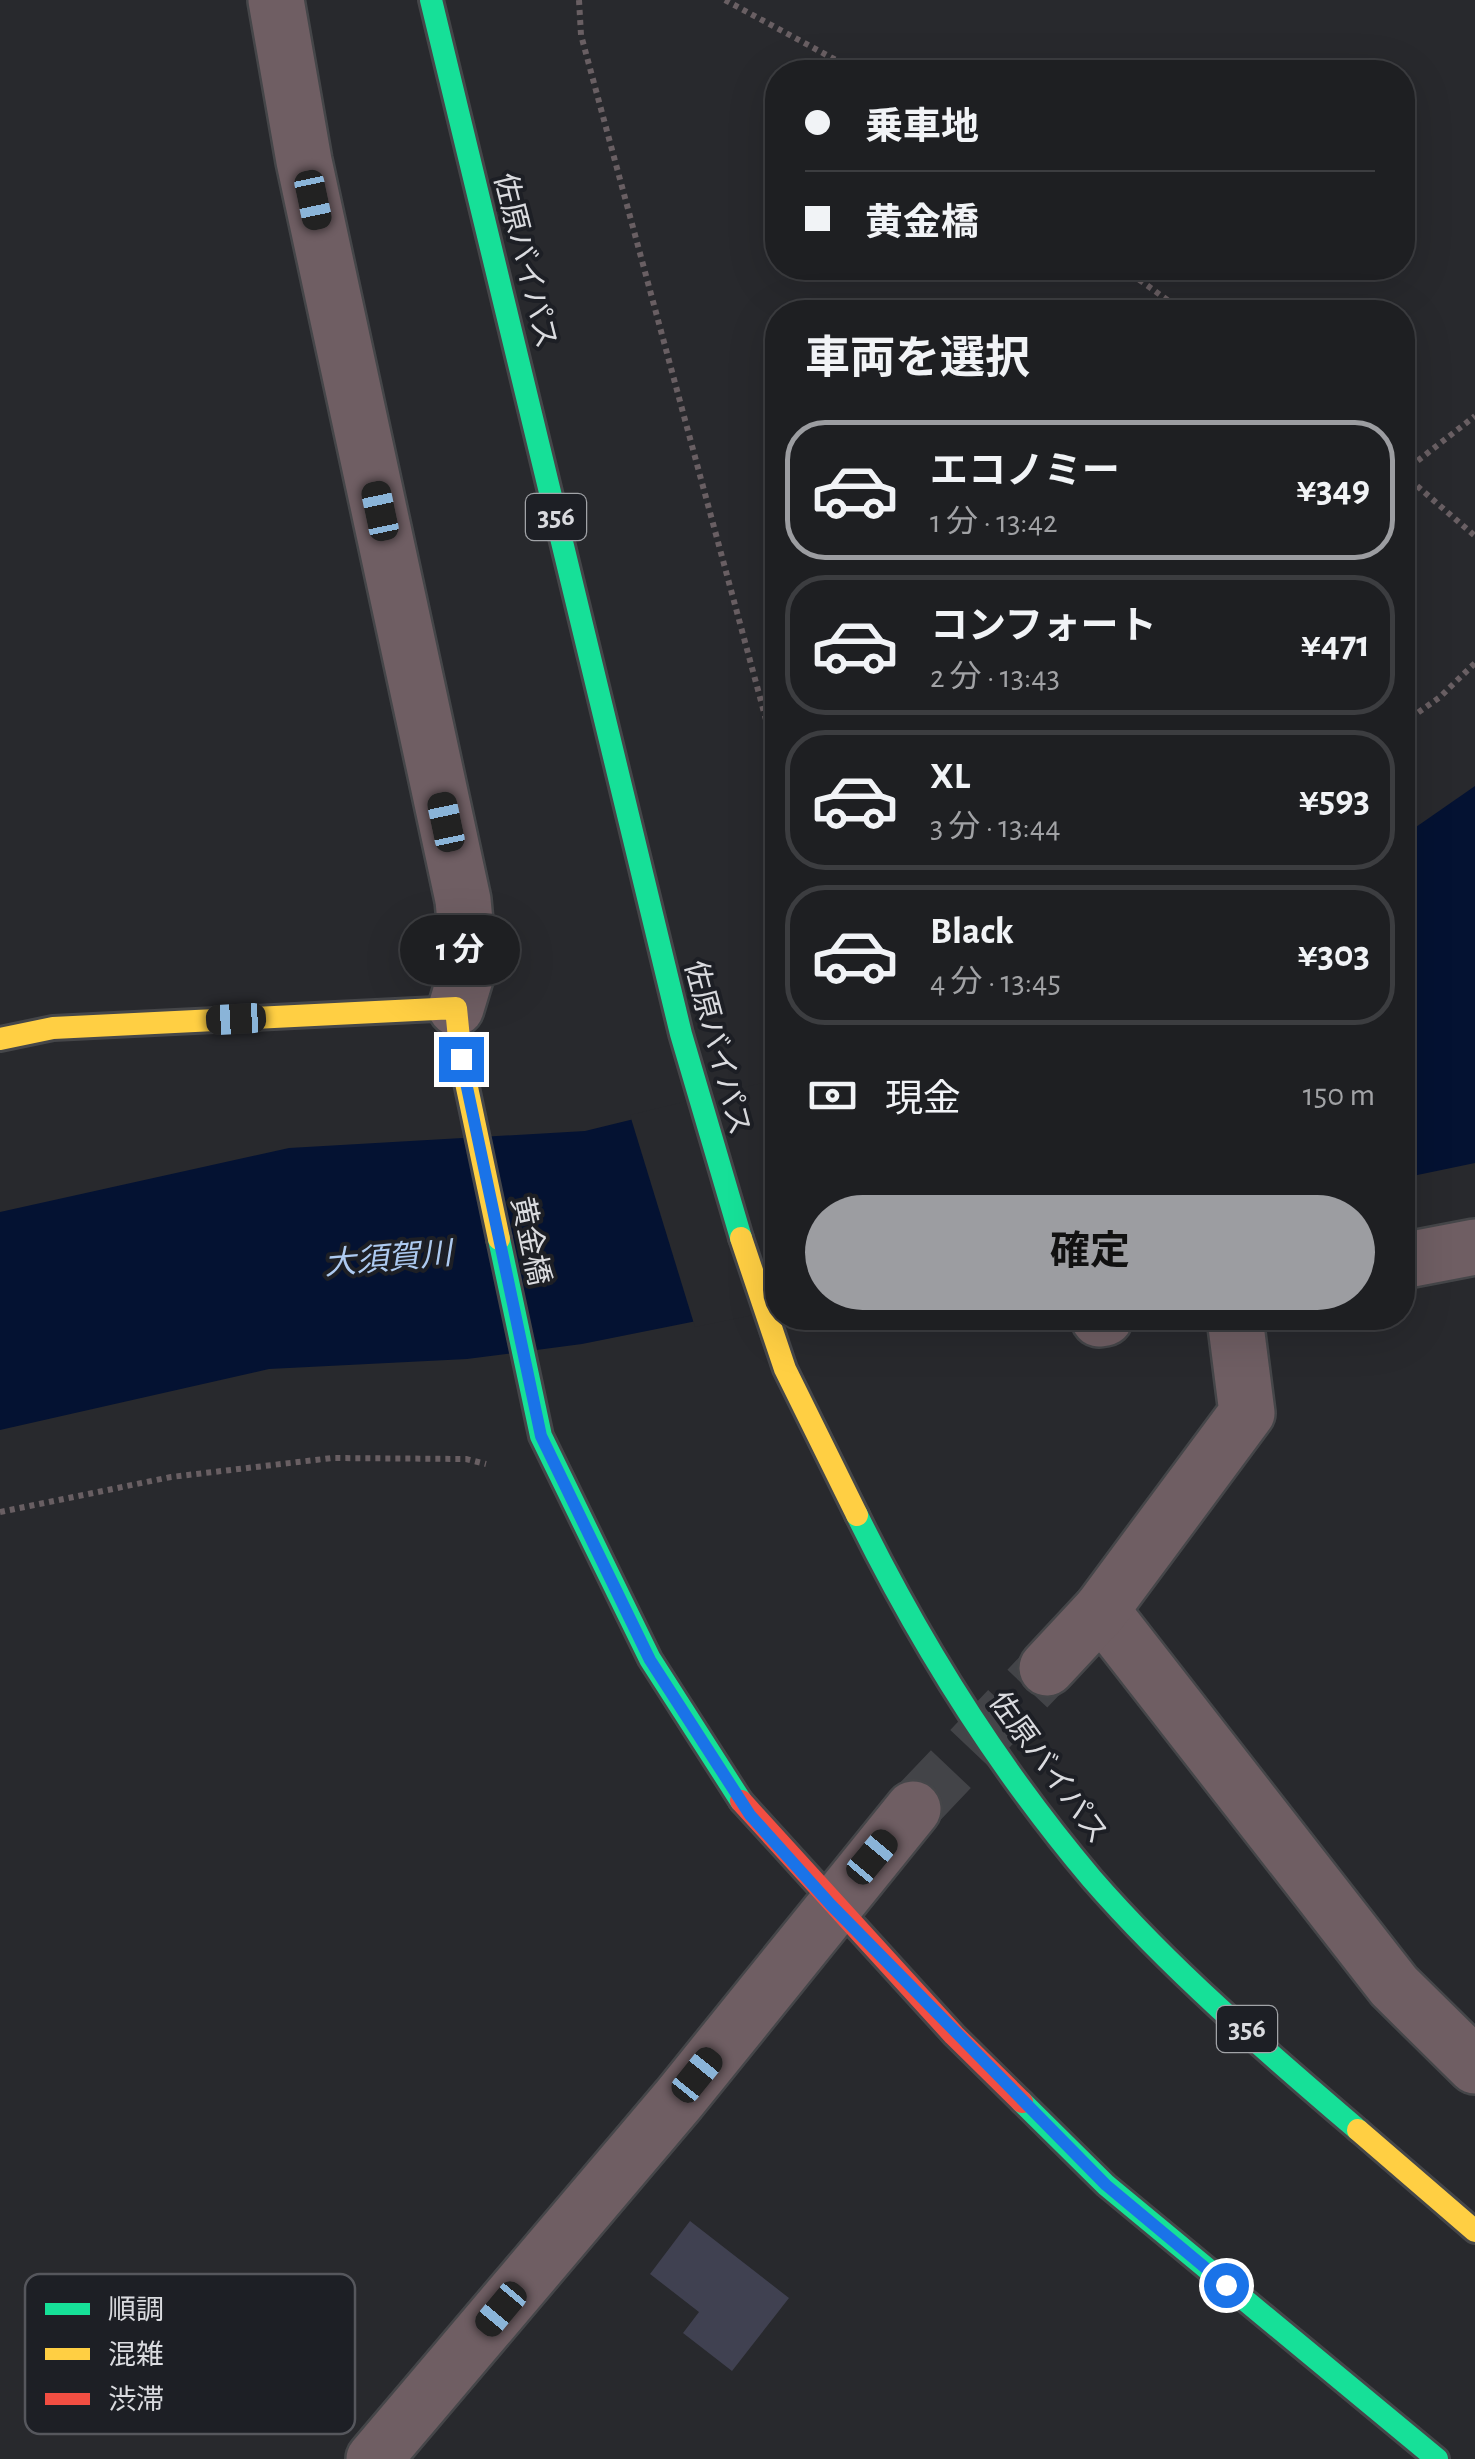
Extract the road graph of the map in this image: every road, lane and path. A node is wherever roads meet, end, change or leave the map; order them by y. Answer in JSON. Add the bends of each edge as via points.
{"nodes":[{"id":1,"x":276,"y":0,"type":"edge"},
{"id":2,"x":431,"y":0,"type":"edge"},
{"id":3,"x":578,"y":0,"type":"edge"},
{"id":4,"x":725,"y":0,"type":"edge"},
{"id":5,"x":836,"y":60,"type":"edge"},
{"id":6,"x":1140,"y":280,"type":"edge"},
{"id":7,"x":1167,"y":300,"type":"edge"},
{"id":8,"x":1475,"y":416,"type":"edge"},
{"id":9,"x":1415,"y":463,"type":"edge"},
{"id":10,"x":1415,"y":484,"type":"edge"},
{"id":11,"x":1475,"y":536,"type":"edge"},
{"id":12,"x":1475,"y":662,"type":"edge"},
{"id":13,"x":1415,"y":715,"type":"edge"},
{"id":14,"x":765,"y":716,"type":"edge"},
{"id":15,"x":458,"y":1033,"type":"junction"},
{"id":16,"x":0,"y":1040,"type":"edge"},
{"id":17,"x":1475,"y":1247,"type":"edge"},
{"id":18,"x":1415,"y":1259,"type":"edge"},
{"id":19,"x":765,"y":1312,"type":"edge"},
{"id":20,"x":771,"y":1330,"type":"edge"},
{"id":21,"x":1237,"y":1330,"type":"edge"},
{"id":22,"x":560,"y":1482,"type":"junction"},
{"id":23,"x":0,"y":1512,"type":"edge"},
{"id":24,"x":1101,"y":1610,"type":"junction"},
{"id":25,"x":1048,"y":1668,"type":"tunnel mouth"},
{"id":26,"x":913,"y":1809,"type":"tunnel mouth"},
{"id":27,"x":831,"y":1905,"type":"junction"},
{"id":28,"x":1475,"y":2066,"type":"edge"},
{"id":29,"x":1475,"y":2231,"type":"edge"},
{"id":30,"x":374,"y":2459,"type":"edge"},
{"id":31,"x":1437,"y":2459,"type":"edge"}],
"edges":[{"from":1,"to":15,"type":"street","via":[[304,160],[463,900],[469,965]]},
{"from":2,"to":19,"type":"main road","name":"佐原バイパス","number":"356","via":[[681,1034]]},
{"from":3,"to":14,"type":"path","via":[[581,35]]},
{"from":4,"to":5,"type":"path"},
{"from":6,"to":7,"type":"path"},
{"from":8,"to":9,"type":"path"},
{"from":10,"to":11,"type":"path"},
{"from":12,"to":13,"type":"path"},
{"from":15,"to":16,"type":"main road","via":[[54,1028]]},
{"from":15,"to":22,"type":"main road","name":"黄金橋","via":[[541,1436]]},
{"from":17,"to":18,"type":"street"},
{"from":20,"to":29,"type":"main road","name":"佐原バイパス","number":"356","via":[[887,1576],[955,1693],[1090,1877],[1300,2079]]},
{"from":21,"to":24,"type":"street","via":[[1247,1413]]},
{"from":22,"to":23,"type":"path","via":[[466,1459],[332,1458],[172,1476]]},
{"from":22,"to":27,"type":"main road","name":"黄金橋","via":[[650,1660],[750,1815]]},
{"from":24,"to":25,"type":"street"},
{"from":24,"to":28,"type":"street","via":[[1394,1986]]},
{"from":26,"to":27,"type":"street"},
{"from":27,"to":30,"type":"street","via":[[678,2099]]},
{"from":27,"to":31,"type":"main road","name":"黄金橋","via":[[1106,2185]]}]}
